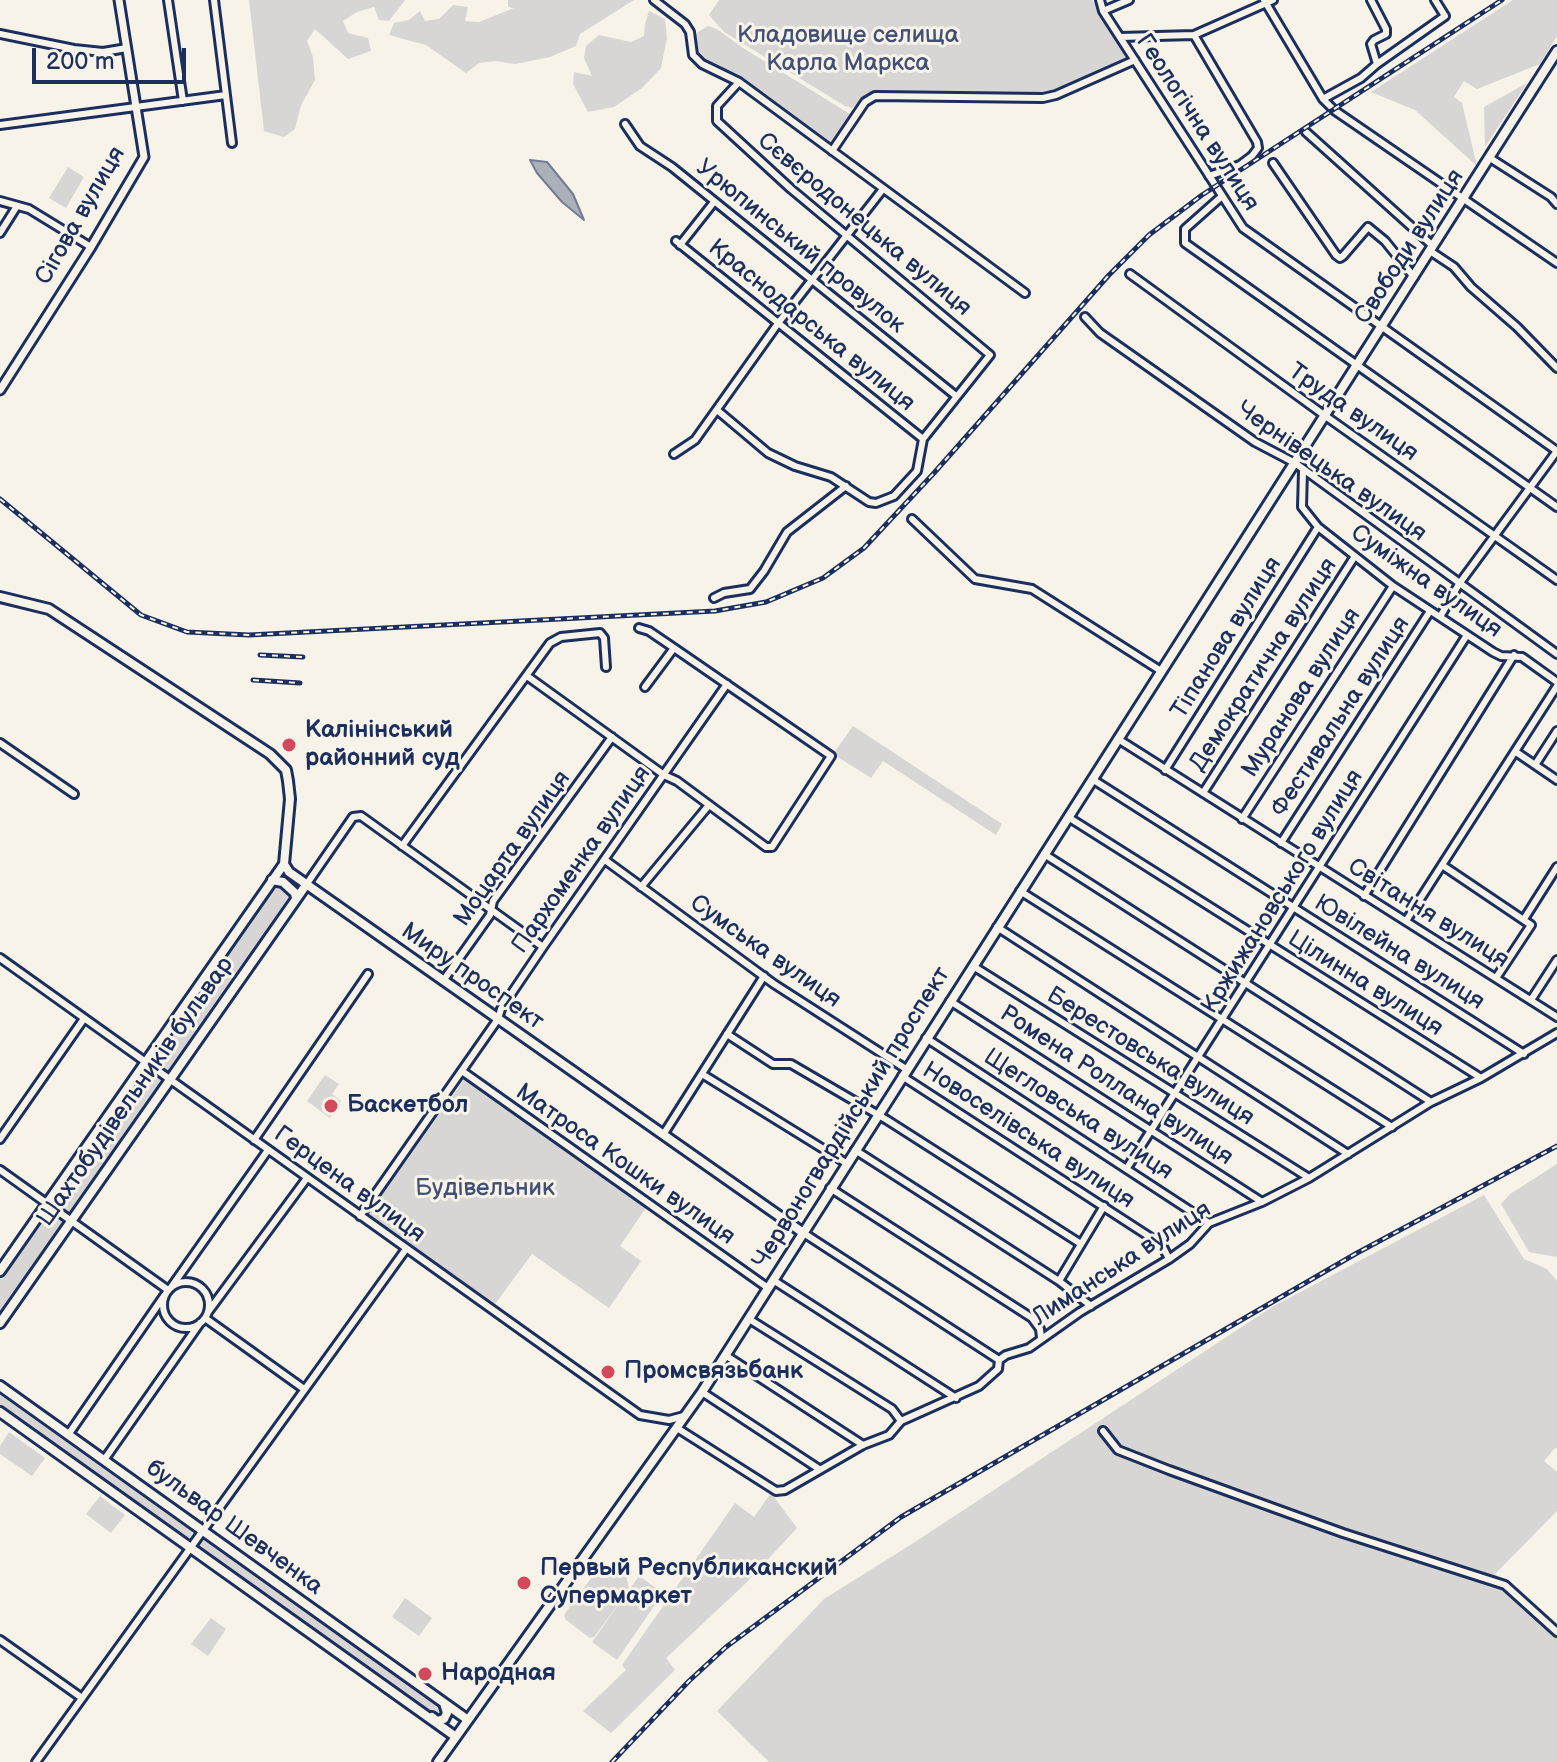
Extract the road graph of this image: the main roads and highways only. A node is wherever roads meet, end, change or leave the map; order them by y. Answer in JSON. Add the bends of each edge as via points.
{"nodes":[{"id":1,"x":1557,"y":51,"type":"edge"},
{"id":2,"x":1282,"y":483,"type":"joint"},
{"id":3,"x":0,"y":597,"type":"edge"},
{"id":4,"x":284,"y":864,"type":"junction"},
{"id":5,"x":272,"y":880,"type":"junction"},
{"id":6,"x":306,"y":885,"type":"junction"},
{"id":7,"x":296,"y":898,"type":"junction"},
{"id":8,"x":802,"y":1232,"type":"junction"},
{"id":9,"x":0,"y":1271,"type":"edge"},
{"id":10,"x":0,"y":1323,"type":"edge"},
{"id":11,"x":0,"y":1386,"type":"edge"},
{"id":12,"x":0,"y":1412,"type":"edge"},
{"id":13,"x":379,"y":1681,"type":"junction"},
{"id":14,"x":444,"y":1703,"type":"junction"},
{"id":15,"x":468,"y":1720,"type":"junction"},
{"id":16,"x":456,"y":1737,"type":"junction"},
{"id":17,"x":438,"y":1762,"type":"edge"}],
"edges":[{"from":1,"to":2,"type":"main road","name":"Свободи вулиця"},
{"from":2,"to":8,"type":"main road","name":"Червоногвардійський проспект"},
{"from":3,"to":4,"type":"main road","via":[[49,609],[280,761],[290,799]]},
{"from":4,"to":5,"type":"main road","name":"Шахтобудівельників бульвар"},
{"from":4,"to":6,"type":"main road","name":"Миру проспект"},
{"from":5,"to":7,"type":"main road","via":[[283,882]]},
{"from":5,"to":9,"type":"main road","name":"Шахтобудівельників бульвар"},
{"from":6,"to":7,"type":"main road","name":"Шахтобудівельників бульвар"},
{"from":6,"to":8,"type":"main road","name":"Миру проспект"},
{"from":7,"to":10,"type":"main road","name":"Шахтобудівельників бульвар"},
{"from":8,"to":15,"type":"main road","name":"Червоногвардійський проспект","via":[[702,1392]]},
{"from":11,"to":14,"type":"main road","name":"бульвар Шевченка"},
{"from":12,"to":13,"type":"main road","name":"бульвар Шевченка"},
{"from":13,"to":14,"type":"main road","via":[[437,1721],[446,1716]]},
{"from":13,"to":16,"type":"main road"},
{"from":14,"to":15,"type":"main road","name":"бульвар Шевченка"},
{"from":15,"to":16,"type":"main road","name":"Червоногвардійський проспект"},
{"from":16,"to":17,"type":"main road","name":"Червоногвардійський проспект"}]}
